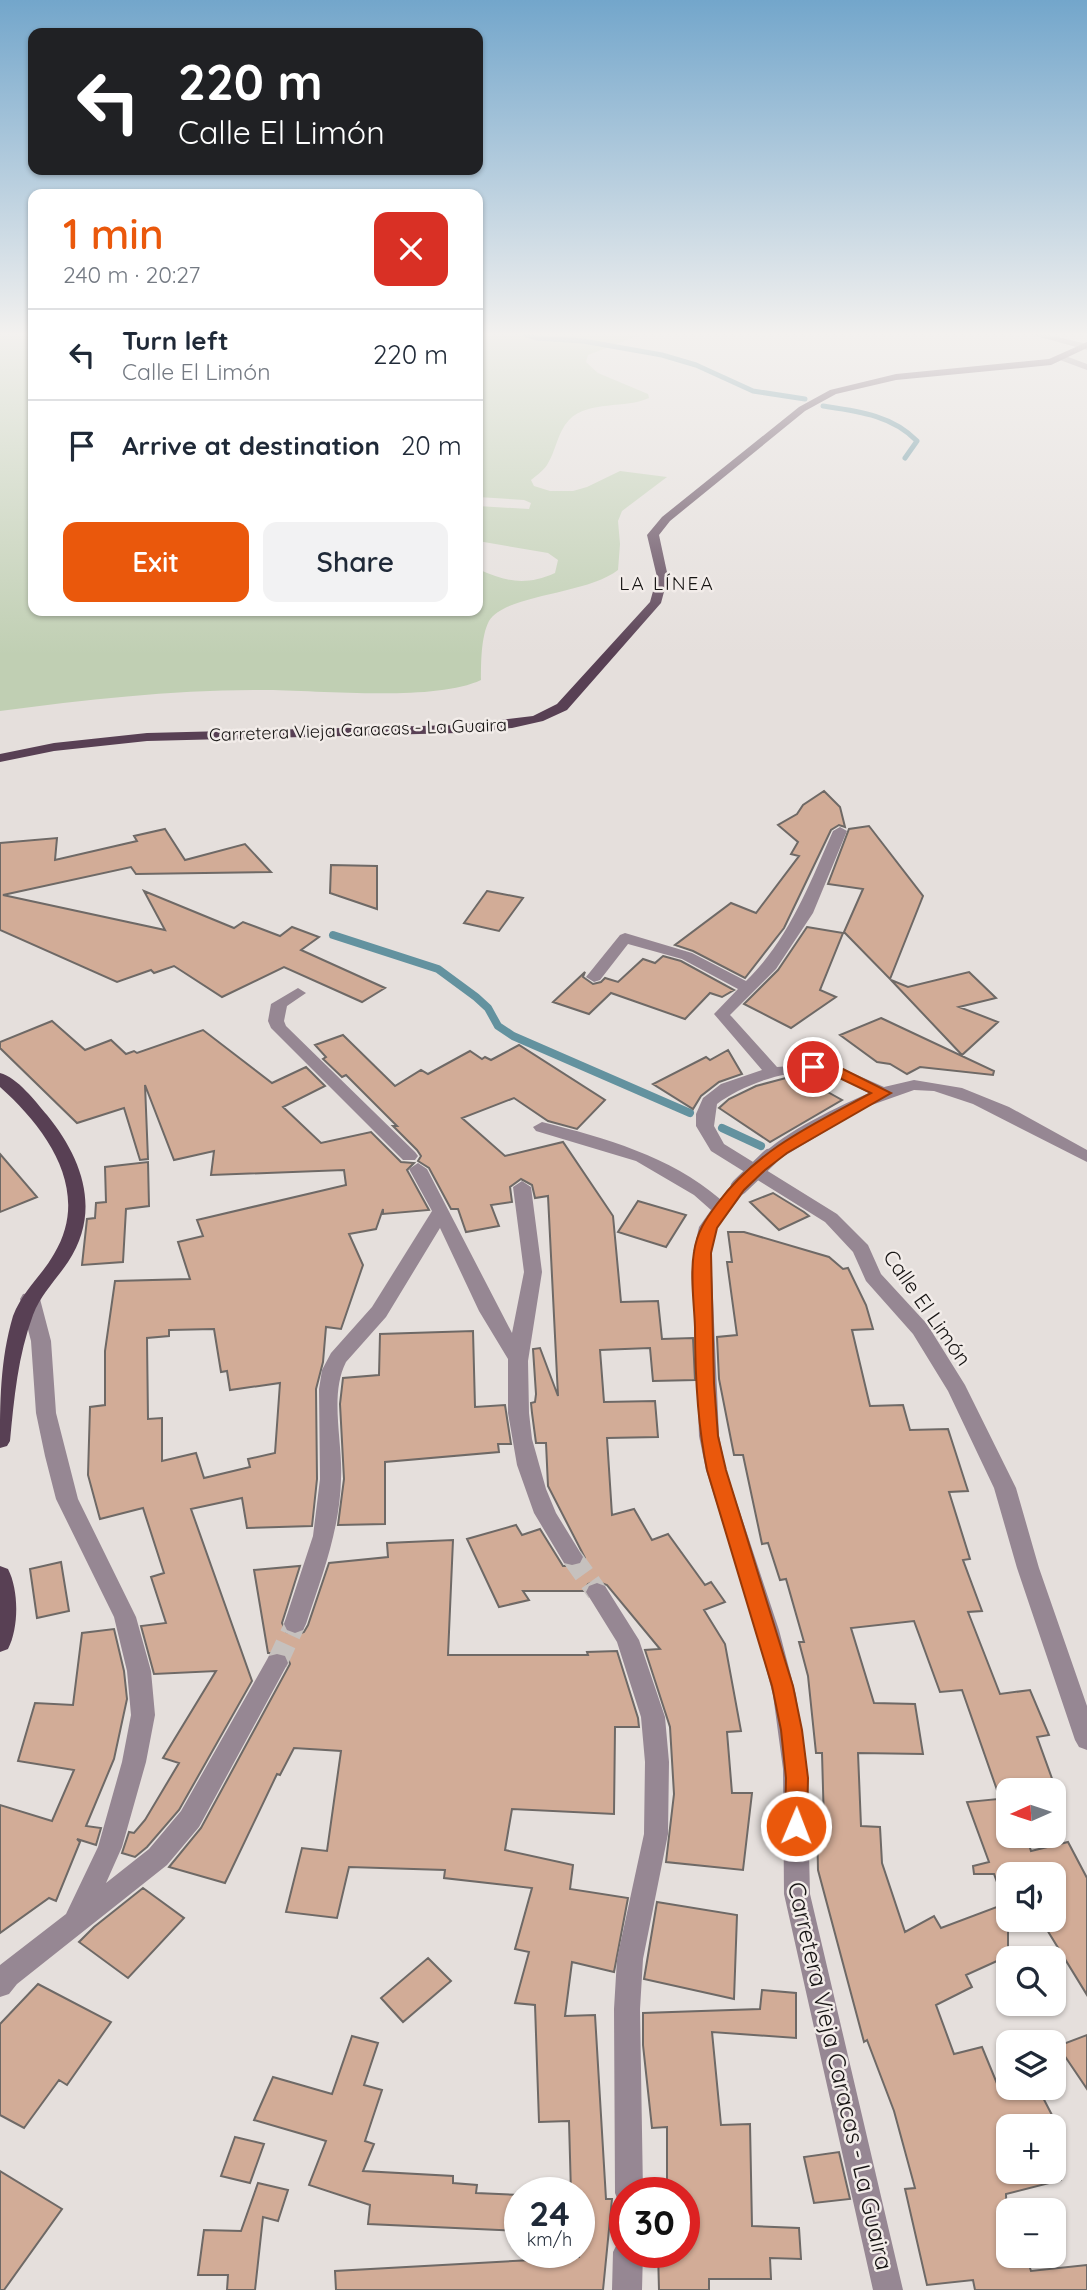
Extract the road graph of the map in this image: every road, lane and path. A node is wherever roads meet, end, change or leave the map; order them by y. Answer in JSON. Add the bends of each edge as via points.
{"nodes":[{"id":1,"x":763,"y":441,"type":"edge"},
{"id":2,"x":0,"y":758,"type":"edge"},
{"id":3,"x":840,"y":831,"type":"dead end"},
{"id":4,"x":594,"y":976,"type":"dead end"},
{"id":5,"x":747,"y":988,"type":"junction"},
{"id":6,"x":298,"y":993,"type":"dead end"},
{"id":7,"x":773,"y":1073,"type":"junction"},
{"id":8,"x":0,"y":1078,"type":"edge"},
{"id":9,"x":883,"y":1093,"type":"junction"},
{"id":10,"x":542,"y":1127,"type":"dead end"},
{"id":11,"x":1087,"y":1157,"type":"edge"},
{"id":12,"x":522,"y":1188,"type":"dead end"},
{"id":13,"x":721,"y":1209,"type":"junction"},
{"id":14,"x":441,"y":1211,"type":"junction"},
{"id":15,"x":30,"y":1299,"type":"junction"},
{"id":16,"x":517,"y":1359,"type":"junction"},
{"id":17,"x":0,"y":1441,"type":"edge"},
{"id":18,"x":572,"y":1557,"type":"tunnel mouth"},
{"id":19,"x":0,"y":1575,"type":"edge"},
{"id":20,"x":597,"y":1592,"type":"tunnel mouth"},
{"id":21,"x":295,"y":1624,"type":"tunnel mouth"},
{"id":22,"x":0,"y":1643,"type":"edge"},
{"id":23,"x":276,"y":1663,"type":"tunnel mouth"},
{"id":24,"x":1087,"y":1740,"type":"edge"},
{"id":25,"x":73,"y":1926,"type":"junction"},
{"id":26,"x":3,"y":1979,"type":"edge"},
{"id":27,"x":629,"y":2177,"type":"edge"},
{"id":28,"x":628,"y":2268,"type":"edge"},
{"id":29,"x":627,"y":2290,"type":"edge"},
{"id":30,"x":888,"y":2290,"type":"edge"}],
"edges":[{"from":1,"to":2,"type":"main road","name":"Carretera Vieja Caracas - La Guaira","via":[[657,529],[653,535],[664,581],[655,603],[551,715],[458,729],[106,740]]},
{"from":3,"to":5,"type":"street","via":[[805,913],[770,966]]},
{"from":4,"to":5,"type":"street","via":[[625,939],[687,956]]},
{"from":5,"to":7,"type":"street","via":[[724,1010],[723,1020]]},
{"from":6,"to":14,"type":"street","via":[[279,1004],[279,1028],[414,1163]]},
{"from":7,"to":9,"type":"street","name":"Calle El Limón","via":[[830,1068]]},
{"from":7,"to":24,"type":"street","name":"Calle El Limón","via":[[727,1088],[709,1102],[705,1126],[717,1147],[809,1203],[854,1239],[873,1277],[920,1329],[958,1390],[1006,1488],[1028,1568]]},
{"from":8,"to":15,"type":"main road","via":[[53,1134],[68,1156],[75,1178],[78,1202],[65,1252]]},
{"from":9,"to":11,"type":"street","name":"Carretera Vieja Caracas - La Guaira","via":[[916,1085],[947,1089],[1015,1118]]},
{"from":9,"to":13,"type":"street","name":"Carretera Vieja Caracas - La Guaira","bridge":true,"via":[[770,1157]]},
{"from":10,"to":13,"type":"street","via":[[642,1157]]},
{"from":12,"to":16,"type":"street","via":[[533,1271],[530,1308]]},
{"from":13,"to":30,"type":"street","name":"Carretera Vieja Caracas - La Guaira","via":[[708,1227],[702,1253],[709,1436],[783,1686],[797,1778],[793,1858],[797,1894]]},
{"from":14,"to":16,"type":"street"},
{"from":14,"to":21,"type":"street","via":[[379,1312],[332,1370],[331,1479],[324,1536]]},
{"from":15,"to":17,"type":"main road","via":[[7,1384]]},
{"from":15,"to":25,"type":"street","via":[[41,1341],[46,1413],[55,1456],[67,1499],[125,1617],[139,1671],[143,1715],[110,1847]]},
{"from":16,"to":18,"type":"street","via":[[521,1436],[539,1504]]},
{"from":19,"to":22,"type":"main road","via":[[5,1610]]},
{"from":20,"to":27,"type":"street","via":[[628,1640],[636,1662],[653,1717],[657,1762],[656,1834],[631,1959],[627,2009]]},
{"from":23,"to":25,"type":"street","via":[[190,1819],[158,1857]]},
{"from":25,"to":26,"type":"street"},
{"from":28,"to":29,"type":"street"}]}
